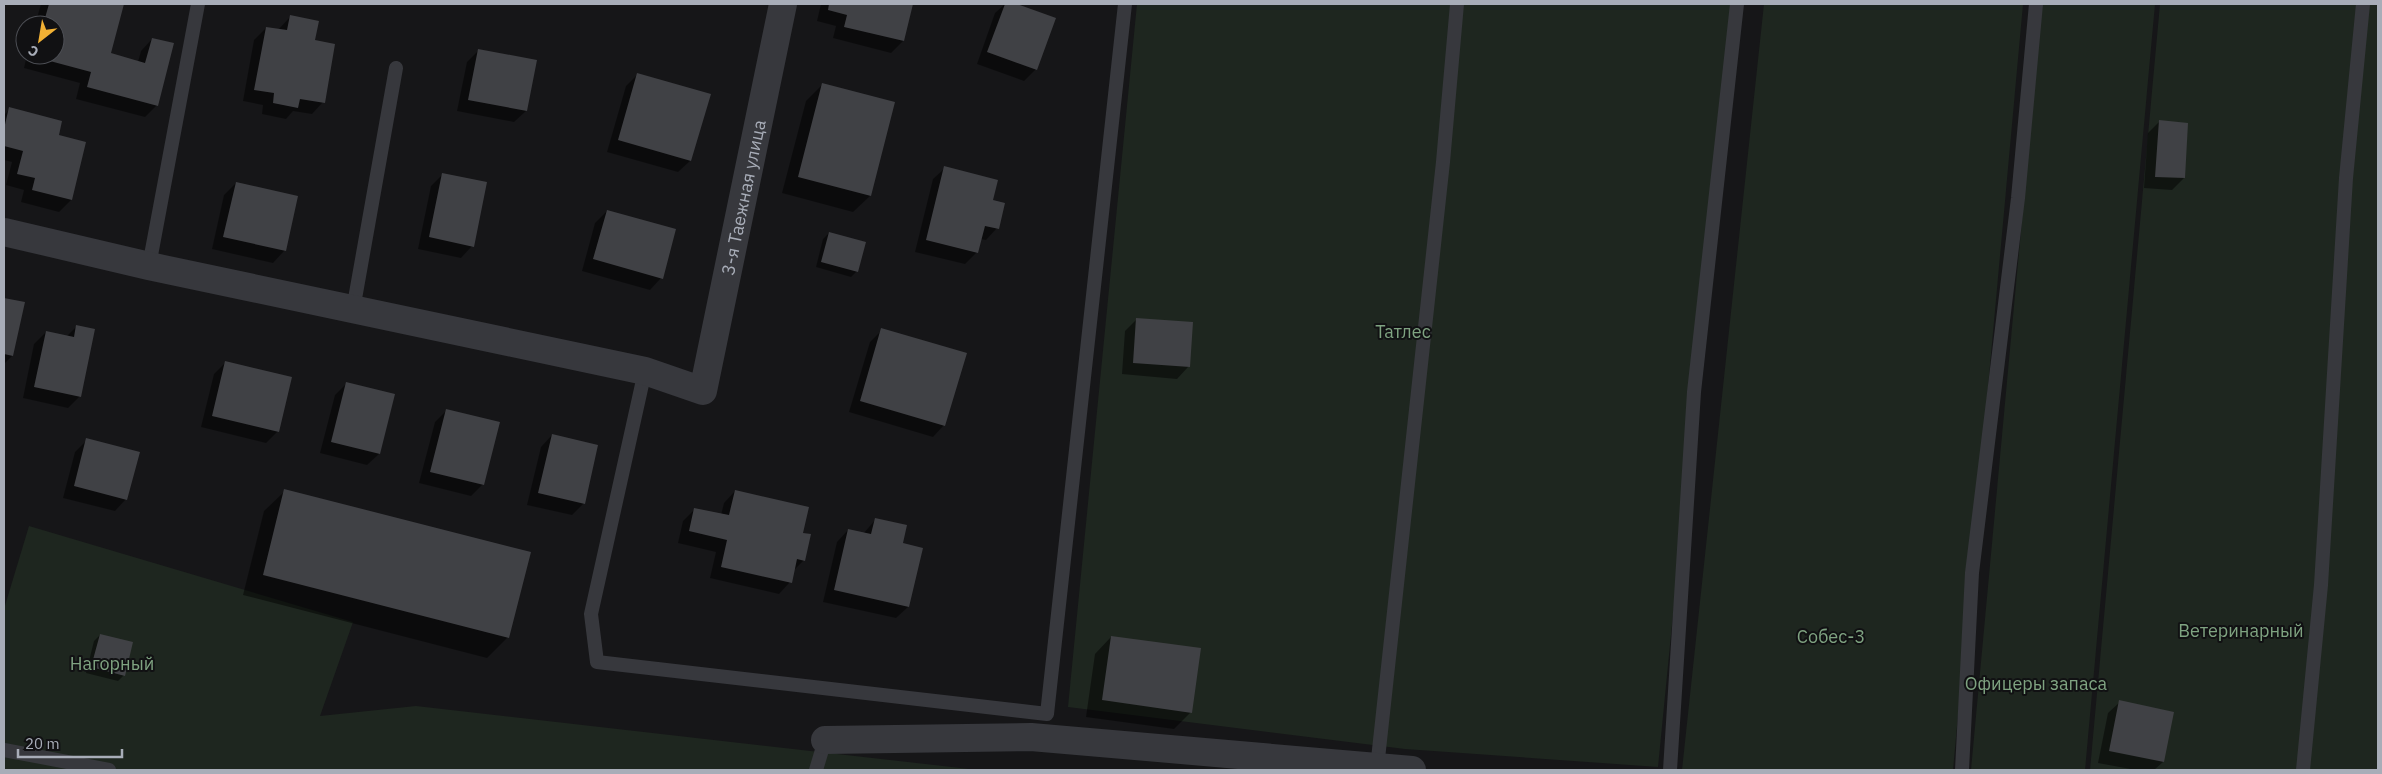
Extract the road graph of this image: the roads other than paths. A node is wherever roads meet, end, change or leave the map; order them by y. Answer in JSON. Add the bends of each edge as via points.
{"nodes":[{"id":1,"x":198,"y":4,"type":"edge"},
{"id":2,"x":783,"y":4,"type":"edge"},
{"id":3,"x":1125,"y":4,"type":"edge"},
{"id":4,"x":1457,"y":4,"type":"edge"},
{"id":5,"x":1737,"y":4,"type":"edge"},
{"id":6,"x":2036,"y":4,"type":"edge"},
{"id":7,"x":2363,"y":4,"type":"edge"},
{"id":8,"x":396,"y":68,"type":"dead end"},
{"id":9,"x":4,"y":232,"type":"edge"},
{"id":10,"x":149,"y":266,"type":"junction"},
{"id":11,"x":353,"y":310,"type":"junction"},
{"id":12,"x":645,"y":371,"type":"junction"},
{"id":13,"x":825,"y":740,"type":"joint"},
{"id":14,"x":4,"y":750,"type":"edge"},
{"id":15,"x":1377,"y":768,"type":"junction"},
{"id":16,"x":109,"y":770,"type":"edge"},
{"id":17,"x":816,"y":770,"type":"edge"},
{"id":18,"x":1412,"y":770,"type":"edge"},
{"id":19,"x":1670,"y":770,"type":"edge"},
{"id":20,"x":1962,"y":770,"type":"edge"},
{"id":21,"x":2303,"y":770,"type":"edge"}],
"edges":[{"from":1,"to":10,"type":"lane"},
{"from":2,"to":12,"type":"street","name":"3-я Таежная улица","via":[[703,391]]},
{"from":3,"to":12,"type":"lane","via":[[1047,714],[597,662],[591,614]]},
{"from":4,"to":15,"type":"lane","via":[[1443,162]]},
{"from":5,"to":19,"type":"lane","via":[[1694,392]]},
{"from":6,"to":20,"type":"lane","via":[[2018,198],[1972,573]]},
{"from":7,"to":21,"type":"lane","via":[[2346,178],[2320,585]]},
{"from":8,"to":11,"type":"lane"},
{"from":9,"to":10,"type":"street"},
{"from":10,"to":11,"type":"street"},
{"from":11,"to":12,"type":"street"},
{"from":13,"to":15,"type":"street","via":[[1031,736]]},
{"from":13,"to":17,"type":"lane"},
{"from":14,"to":16,"type":"lane"},
{"from":15,"to":18,"type":"street"}]}
